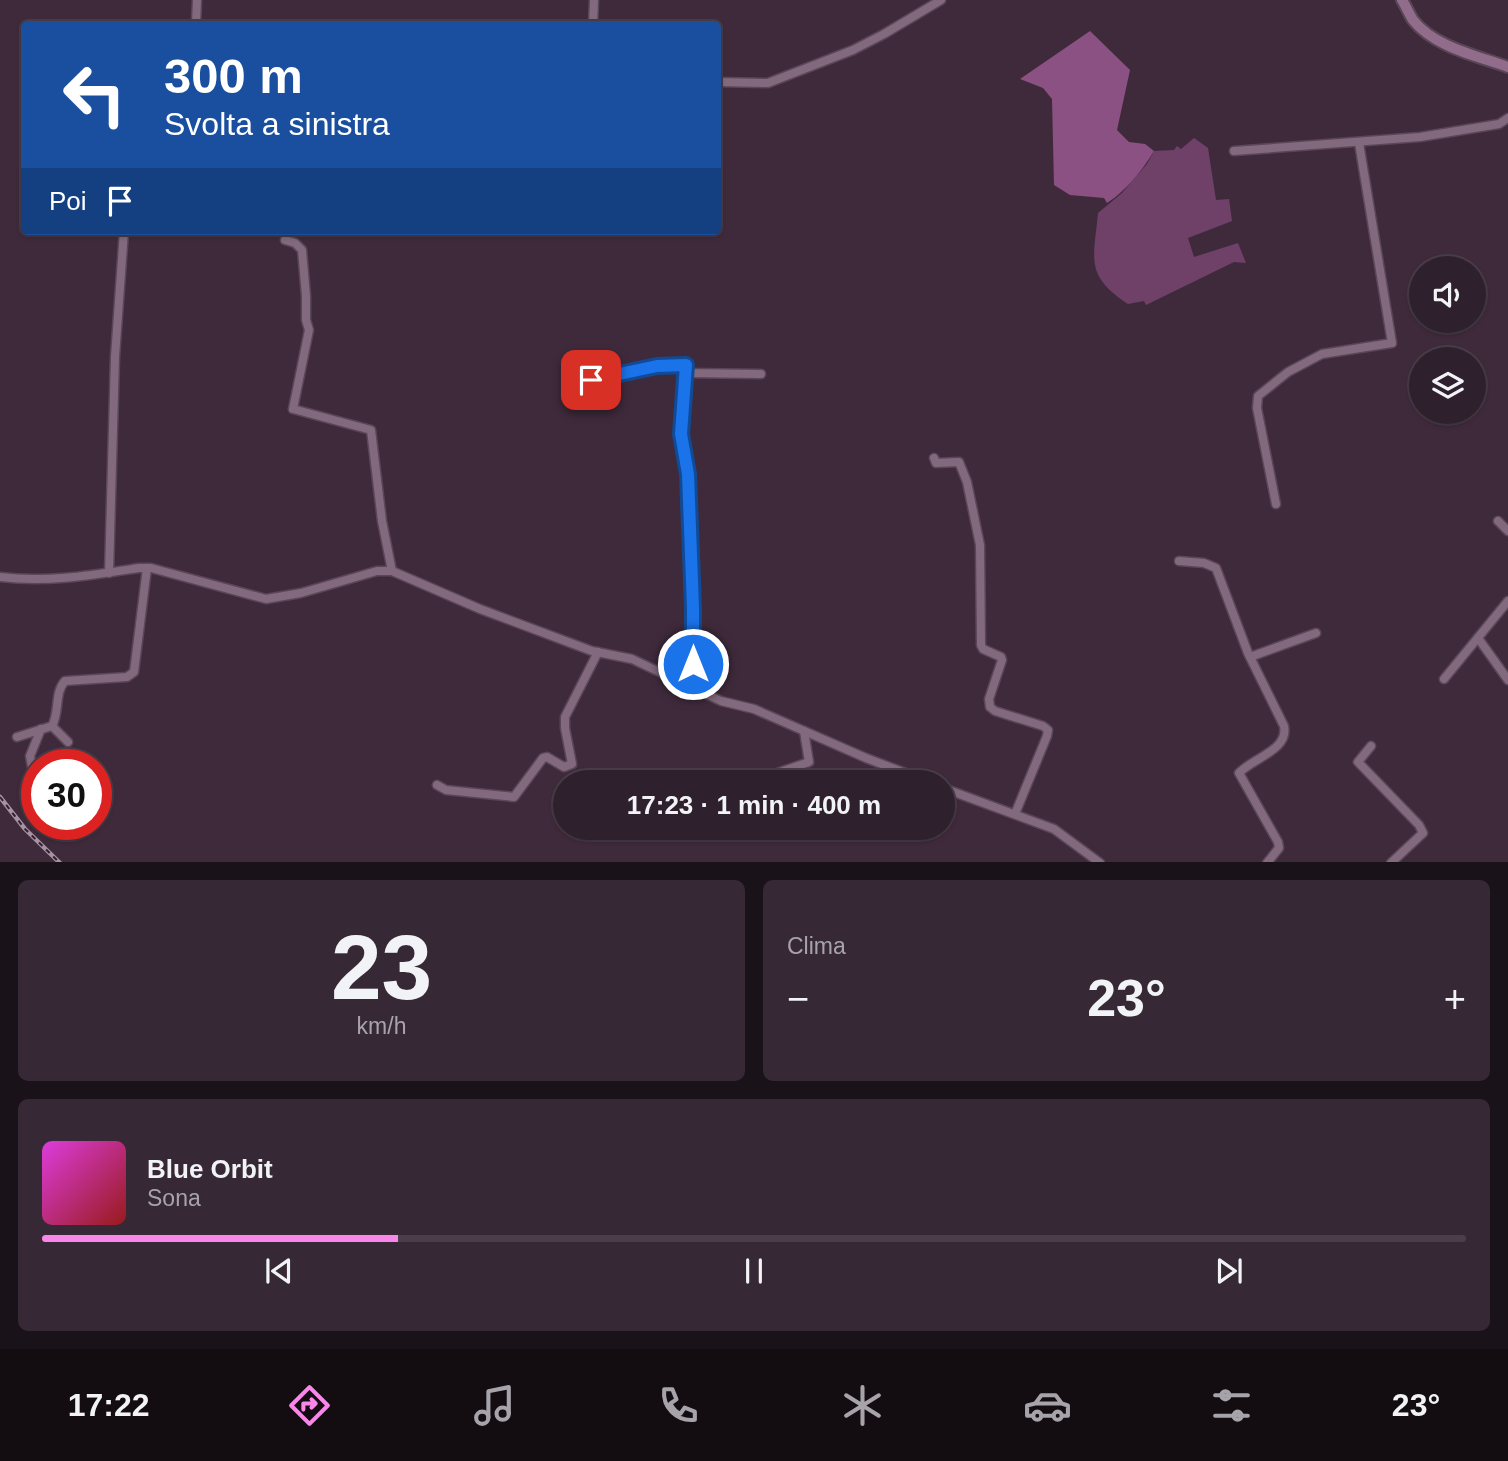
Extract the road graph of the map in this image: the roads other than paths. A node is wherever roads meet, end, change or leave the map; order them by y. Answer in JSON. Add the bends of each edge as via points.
{"nodes":[{"id":1,"x":197,"y":0,"type":"edge"},
{"id":2,"x":594,"y":0,"type":"edge"},
{"id":3,"x":941,"y":0,"type":"edge"},
{"id":4,"x":1402,"y":0,"type":"edge"},
{"id":5,"x":196,"y":21,"type":"edge"},
{"id":6,"x":593,"y":21,"type":"edge"},
{"id":7,"x":1508,"y":67,"type":"edge"},
{"id":8,"x":721,"y":82,"type":"edge"},
{"id":9,"x":1508,"y":118,"type":"edge"},
{"id":10,"x":1359,"y":143,"type":"junction"},
{"id":11,"x":1234,"y":151,"type":"dead end"},
{"id":12,"x":124,"y":235,"type":"edge"},
{"id":13,"x":285,"y":240,"type":"dead end"},
{"id":14,"x":685,"y":373,"type":"junction"},
{"id":15,"x":761,"y":374,"type":"dead end"},
{"id":16,"x":591,"y":380,"type":"dead end"},
{"id":17,"x":934,"y":458,"type":"dead end"},
{"id":18,"x":1276,"y":505,"type":"dead end"},
{"id":19,"x":1498,"y":521,"type":"dead end"},
{"id":20,"x":1508,"y":531,"type":"edge"},
{"id":21,"x":1180,"y":561,"type":"dead end"},
{"id":22,"x":147,"y":568,"type":"junction"},
{"id":23,"x":392,"y":571,"type":"junction"},
{"id":24,"x":110,"y":573,"type":"junction"},
{"id":25,"x":0,"y":577,"type":"edge"},
{"id":26,"x":1508,"y":601,"type":"edge"},
{"id":27,"x":1316,"y":633,"type":"dead end"},
{"id":28,"x":1478,"y":638,"type":"junction"},
{"id":29,"x":598,"y":652,"type":"junction"},
{"id":30,"x":1250,"y":657,"type":"junction"},
{"id":31,"x":1444,"y":679,"type":"dead end"},
{"id":32,"x":1508,"y":680,"type":"edge"},
{"id":33,"x":693,"y":688,"type":"junction"},
{"id":34,"x":52,"y":726,"type":"junction"},
{"id":35,"x":41,"y":729,"type":"junction"},
{"id":36,"x":804,"y":731,"type":"junction"},
{"id":37,"x":17,"y":737,"type":"dead end"},
{"id":38,"x":68,"y":742,"type":"dead end"},
{"id":39,"x":1371,"y":746,"type":"dead end"},
{"id":40,"x":33,"y":749,"type":"edge"},
{"id":41,"x":786,"y":770,"type":"edge"},
{"id":42,"x":900,"y":770,"type":"edge"},
{"id":43,"x":437,"y":785,"type":"dead end"},
{"id":44,"x":955,"y":792,"type":"edge"},
{"id":45,"x":1015,"y":814,"type":"junction"},
{"id":46,"x":1099,"y":862,"type":"edge"},
{"id":47,"x":1269,"y":862,"type":"edge"},
{"id":48,"x":1392,"y":862,"type":"edge"}],
"edges":[{"from":1,"to":5,"type":"street"},
{"from":2,"to":6,"type":"street"},
{"from":3,"to":8,"type":"street","via":[[853,50],[768,83]]},
{"from":4,"to":7,"type":"main road","via":[[1423,30]]},
{"from":9,"to":10,"type":"street","via":[[1499,124]]},
{"from":10,"to":11,"type":"street"},
{"from":10,"to":18,"type":"street","via":[[1392,343],[1322,354],[1288,372],[1258,396]]},
{"from":12,"to":24,"type":"street"},
{"from":13,"to":23,"type":"street","via":[[299,245],[303,253],[309,330],[293,408],[371,430]]},
{"from":14,"to":15,"type":"street"},
{"from":14,"to":16,"type":"street","via":[[686,365],[657,366]]},
{"from":14,"to":33,"type":"street","via":[[681,434],[688,474]]},
{"from":17,"to":45,"type":"street","via":[[936,463],[959,462],[967,482],[980,545],[981,645],[1002,660],[990,706],[1048,730]]},
{"from":19,"to":20,"type":"street"},
{"from":21,"to":30,"type":"street","via":[[1216,568]]},
{"from":22,"to":23,"type":"street","via":[[266,599]]},
{"from":22,"to":24,"type":"street"},
{"from":22,"to":34,"type":"street","via":[[134,672],[127,677],[65,681]]},
{"from":23,"to":29,"type":"street"},
{"from":24,"to":25,"type":"street","via":[[63,579]]},
{"from":26,"to":28,"type":"street"},
{"from":27,"to":30,"type":"street"},
{"from":28,"to":31,"type":"street"},
{"from":28,"to":32,"type":"street"},
{"from":29,"to":33,"type":"street","via":[[632,659]]},
{"from":29,"to":43,"type":"street","via":[[565,717],[572,764],[564,767],[543,758],[514,797]]},
{"from":30,"to":47,"type":"street","via":[[1286,731],[1282,742],[1239,774],[1278,842]]},
{"from":33,"to":36,"type":"street"},
{"from":34,"to":35,"type":"street"},
{"from":34,"to":38,"type":"street"},
{"from":35,"to":37,"type":"street"},
{"from":35,"to":40,"type":"street"},
{"from":36,"to":41,"type":"street","via":[[809,762]]},
{"from":36,"to":42,"type":"street"},
{"from":39,"to":48,"type":"street","via":[[1358,762],[1423,833]]},
{"from":44,"to":45,"type":"street"},
{"from":45,"to":46,"type":"street","via":[[1054,829]]}]}
